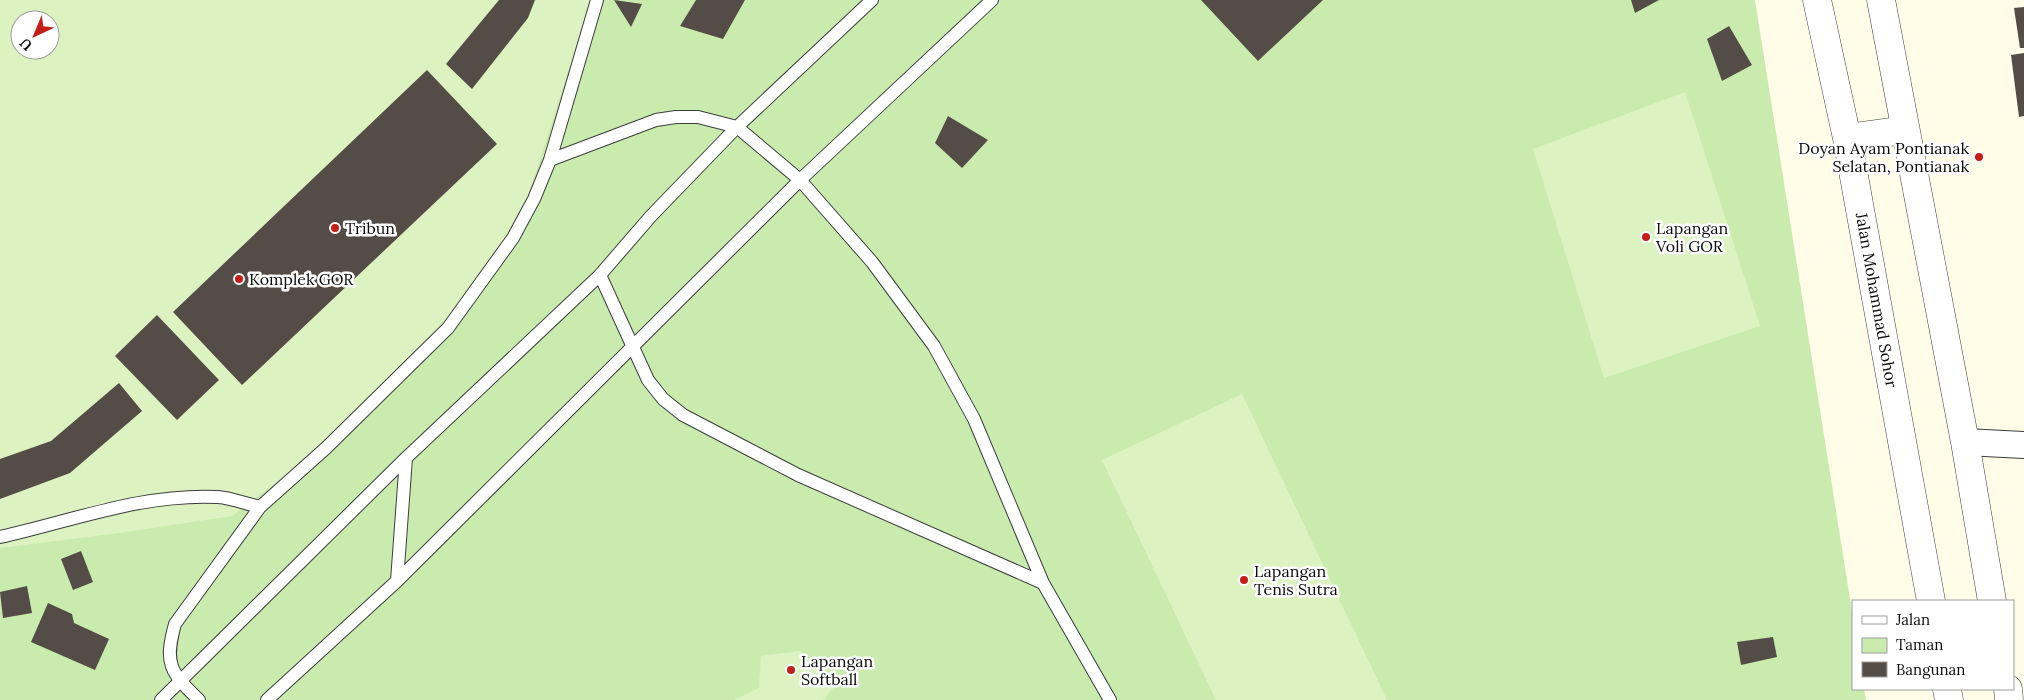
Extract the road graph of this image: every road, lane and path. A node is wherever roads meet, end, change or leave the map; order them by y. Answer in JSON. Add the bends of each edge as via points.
{"nodes":[{"id":1,"x":597,"y":0,"type":"edge"},
{"id":2,"x":872,"y":0,"type":"edge"},
{"id":3,"x":992,"y":0,"type":"edge"},
{"id":4,"x":1817,"y":0,"type":"edge"},
{"id":5,"x":1881,"y":0,"type":"edge"},
{"id":6,"x":737,"y":126,"type":"junction"},
{"id":7,"x":1905,"y":130,"type":"junction"},
{"id":8,"x":1847,"y":138,"type":"junction"},
{"id":9,"x":550,"y":160,"type":"junction"},
{"id":10,"x":800,"y":180,"type":"junction"},
{"id":11,"x":600,"y":275,"type":"junction"},
{"id":12,"x":633,"y":346,"type":"junction"},
{"id":13,"x":1972,"y":442,"type":"junction"},
{"id":14,"x":2024,"y":445,"type":"edge"},
{"id":15,"x":406,"y":458,"type":"junction"},
{"id":16,"x":260,"y":507,"type":"junction"},
{"id":17,"x":0,"y":537,"type":"edge"},
{"id":18,"x":397,"y":580,"type":"junction"},
{"id":19,"x":1043,"y":583,"type":"junction"},
{"id":20,"x":1931,"y":600,"type":"edge"},
{"id":21,"x":1992,"y":600,"type":"edge"},
{"id":22,"x":180,"y":682,"type":"junction"},
{"id":23,"x":161,"y":700,"type":"edge"},
{"id":24,"x":199,"y":700,"type":"edge"},
{"id":25,"x":267,"y":700,"type":"edge"},
{"id":26,"x":1110,"y":700,"type":"edge"}],
"edges":[{"from":1,"to":9,"type":"lane"},
{"from":2,"to":6,"type":"lane"},
{"from":3,"to":10,"type":"lane"},
{"from":4,"to":8,"type":"street","name":"Jalan Mohammad Sohor"},
{"from":5,"to":7,"type":"street"},
{"from":6,"to":9,"type":"lane","via":[[698,117],[656,120]]},
{"from":6,"to":10,"type":"lane"},
{"from":6,"to":11,"type":"lane"},
{"from":7,"to":8,"type":"street"},
{"from":7,"to":13,"type":"street"},
{"from":8,"to":20,"type":"street","name":"Jalan Mohammad Sohor"},
{"from":9,"to":16,"type":"lane","via":[[513,238],[448,328],[326,448]]},
{"from":10,"to":12,"type":"lane"},
{"from":10,"to":19,"type":"lane","via":[[872,262],[934,346],[974,418]]},
{"from":11,"to":12,"type":"lane"},
{"from":11,"to":15,"type":"lane"},
{"from":12,"to":18,"type":"lane"},
{"from":12,"to":19,"type":"lane","via":[[648,380],[683,415],[798,476]]},
{"from":13,"to":14,"type":"street"},
{"from":13,"to":21,"type":"street"},
{"from":15,"to":18,"type":"lane"},
{"from":15,"to":22,"type":"lane"},
{"from":16,"to":17,"type":"lane","via":[[221,498],[141,501]]},
{"from":16,"to":22,"type":"lane","via":[[175,624],[170,663]]},
{"from":18,"to":25,"type":"lane"},
{"from":19,"to":26,"type":"lane"},
{"from":22,"to":23,"type":"lane"},
{"from":22,"to":24,"type":"lane"}]}
